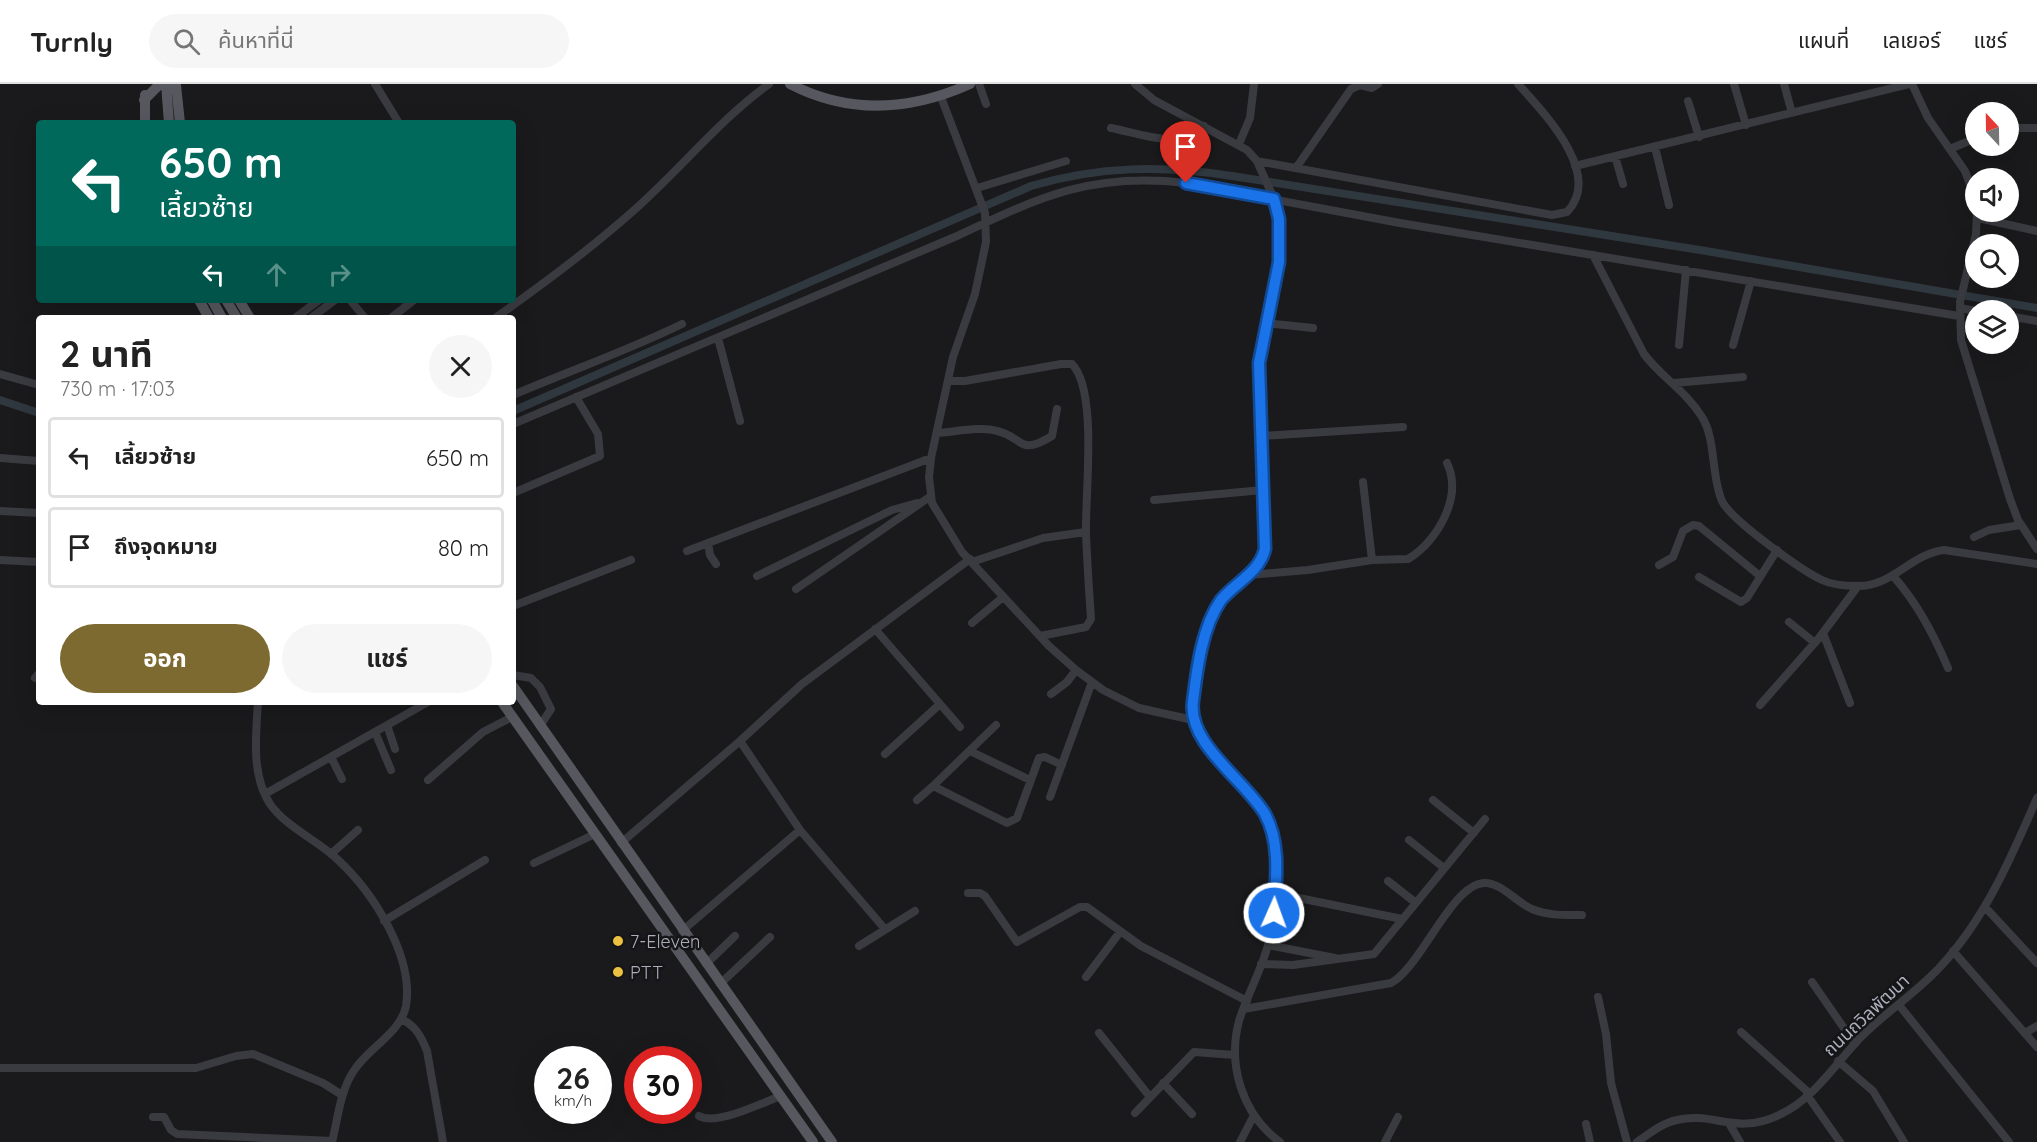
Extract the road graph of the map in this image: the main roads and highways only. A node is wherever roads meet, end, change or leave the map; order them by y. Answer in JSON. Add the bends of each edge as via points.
{"nodes":[{"id":1,"x":150,"y":84,"type":"edge"},
{"id":2,"x":166,"y":84,"type":"edge"},
{"id":3,"x":790,"y":84,"type":"edge"},
{"id":4,"x":970,"y":84,"type":"edge"},
{"id":5,"x":176,"y":87,"type":"edge"},
{"id":6,"x":144,"y":100,"type":"junction"},
{"id":7,"x":145,"y":120,"type":"edge"},
{"id":8,"x":153,"y":120,"type":"edge"},
{"id":9,"x":169,"y":120,"type":"edge"},
{"id":10,"x":180,"y":120,"type":"edge"},
{"id":11,"x":516,"y":690,"type":"edge"},
{"id":12,"x":504,"y":705,"type":"edge"},
{"id":13,"x":813,"y":1142,"type":"edge"},
{"id":14,"x":832,"y":1142,"type":"edge"}],
"edges":[{"from":1,"to":6,"type":"main road"},
{"from":1,"to":8,"type":"main road"},
{"from":2,"to":9,"type":"main road"},
{"from":3,"to":4,"type":"main road","via":[[831,99],[871,106],[898,106],[941,97]]},
{"from":5,"to":6,"type":"main road","via":[[161,85]]},
{"from":5,"to":10,"type":"main road"},
{"from":6,"to":7,"type":"main road"},
{"from":11,"to":14,"type":"main road"},
{"from":12,"to":13,"type":"main road"}]}
